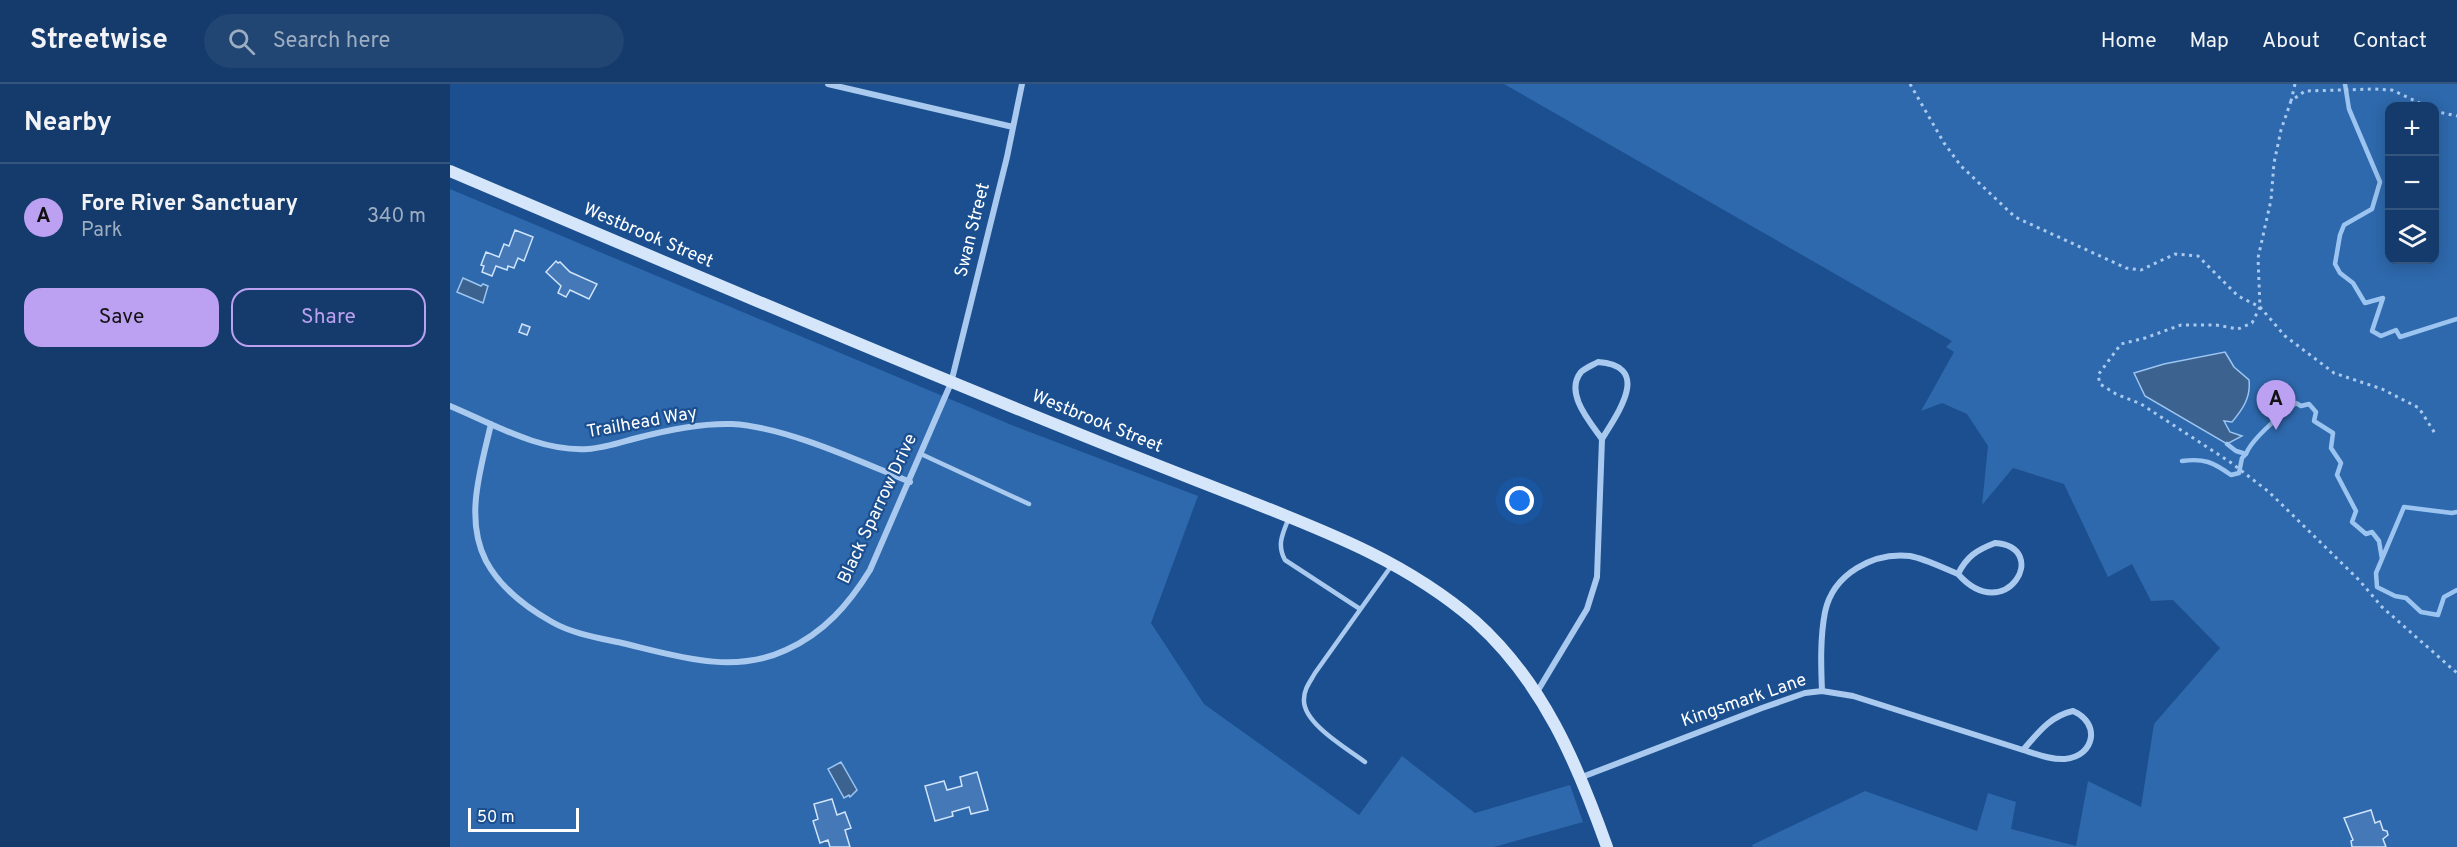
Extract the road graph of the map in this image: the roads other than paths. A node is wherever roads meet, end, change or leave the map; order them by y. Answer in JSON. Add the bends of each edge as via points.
{"nodes":[{"id":1,"x":828,"y":84,"type":"edge"},
{"id":2,"x":1022,"y":84,"type":"edge"},
{"id":3,"x":1012,"y":128,"type":"junction"},
{"id":4,"x":450,"y":171,"type":"edge"},
{"id":5,"x":951,"y":383,"type":"junction"},
{"id":6,"x":450,"y":406,"type":"edge"},
{"id":7,"x":491,"y":424,"type":"junction"},
{"id":8,"x":1602,"y":439,"type":"junction"},
{"id":9,"x":921,"y":454,"type":"junction"},
{"id":10,"x":910,"y":482,"type":"junction"},
{"id":11,"x":1029,"y":504,"type":"dead end"},
{"id":12,"x":1289,"y":517,"type":"junction"},
{"id":13,"x":1394,"y":563,"type":"junction"},
{"id":14,"x":1958,"y":573,"type":"junction"},
{"id":15,"x":1360,"y":609,"type":"junction"},
{"id":16,"x":1822,"y":691,"type":"junction"},
{"id":17,"x":1537,"y":692,"type":"junction"},
{"id":18,"x":2023,"y":750,"type":"junction"},
{"id":19,"x":1365,"y":762,"type":"dead end"},
{"id":20,"x":1582,"y":777,"type":"junction"},
{"id":21,"x":1607,"y":847,"type":"edge"}],
"edges":[{"from":1,"to":3,"type":"street"},
{"from":2,"to":3,"type":"street","name":"Swan Street"},
{"from":3,"to":5,"type":"street","name":"Swan Street"},
{"from":4,"to":5,"type":"main road","name":"Westbrook Street"},
{"from":5,"to":9,"type":"street","name":"Black Sparrow Drive"},
{"from":5,"to":12,"type":"main road","name":"Westbrook Street"},
{"from":6,"to":7,"type":"street","name":"Trailhead Way"},
{"from":7,"to":10,"type":"street","name":"Trailhead Way","via":[[558,448],[589,449],[657,432],[732,424],[783,434]]},
{"from":7,"to":10,"type":"street","name":"Black Sparrow Drive","via":[[476,491],[476,528],[486,561],[505,586],[529,608],[554,623],[699,662],[760,659],[785,651],[830,622],[870,570]]},
{"from":8,"to":8,"type":"street","via":[[1628,394],[1628,381],[1610,363],[1598,362],[1582,371],[1575,386],[1577,400]]},
{"from":8,"to":17,"type":"street","via":[[1597,578],[1587,609]]},
{"from":9,"to":10,"type":"street","name":"Black Sparrow Drive"},
{"from":9,"to":11,"type":"lane"},
{"from":12,"to":13,"type":"main road","name":"Westbrook Street"},
{"from":12,"to":15,"type":"lane","via":[[1280,540],[1285,560]]},
{"from":13,"to":15,"type":"lane"},
{"from":13,"to":17,"type":"main road","name":"Westbrook Street","via":[[1478,624]]},
{"from":14,"to":14,"type":"street","via":[[1976,588],[2004,591],[2018,580],[2022,564],[2018,552],[2009,544],[1995,543],[1966,559]]},
{"from":14,"to":16,"type":"street","via":[[1912,556],[1891,556],[1860,565],[1845,577],[1825,610]]},
{"from":15,"to":19,"type":"lane","via":[[1305,689],[1303,702],[1312,722]]},
{"from":16,"to":18,"type":"street","name":"Kingsmark Lane","via":[[1854,696]]},
{"from":16,"to":20,"type":"street","name":"Kingsmark Lane","via":[[1762,708]]},
{"from":17,"to":20,"type":"main road","name":"Westbrook Street"},
{"from":18,"to":18,"type":"street","name":"Kingsmark Lane","via":[[2059,759],[2081,755],[2091,741],[2091,727],[2084,716],[2073,711],[2059,714]]},
{"from":20,"to":21,"type":"main road","name":"Westbrook Street"}]}
